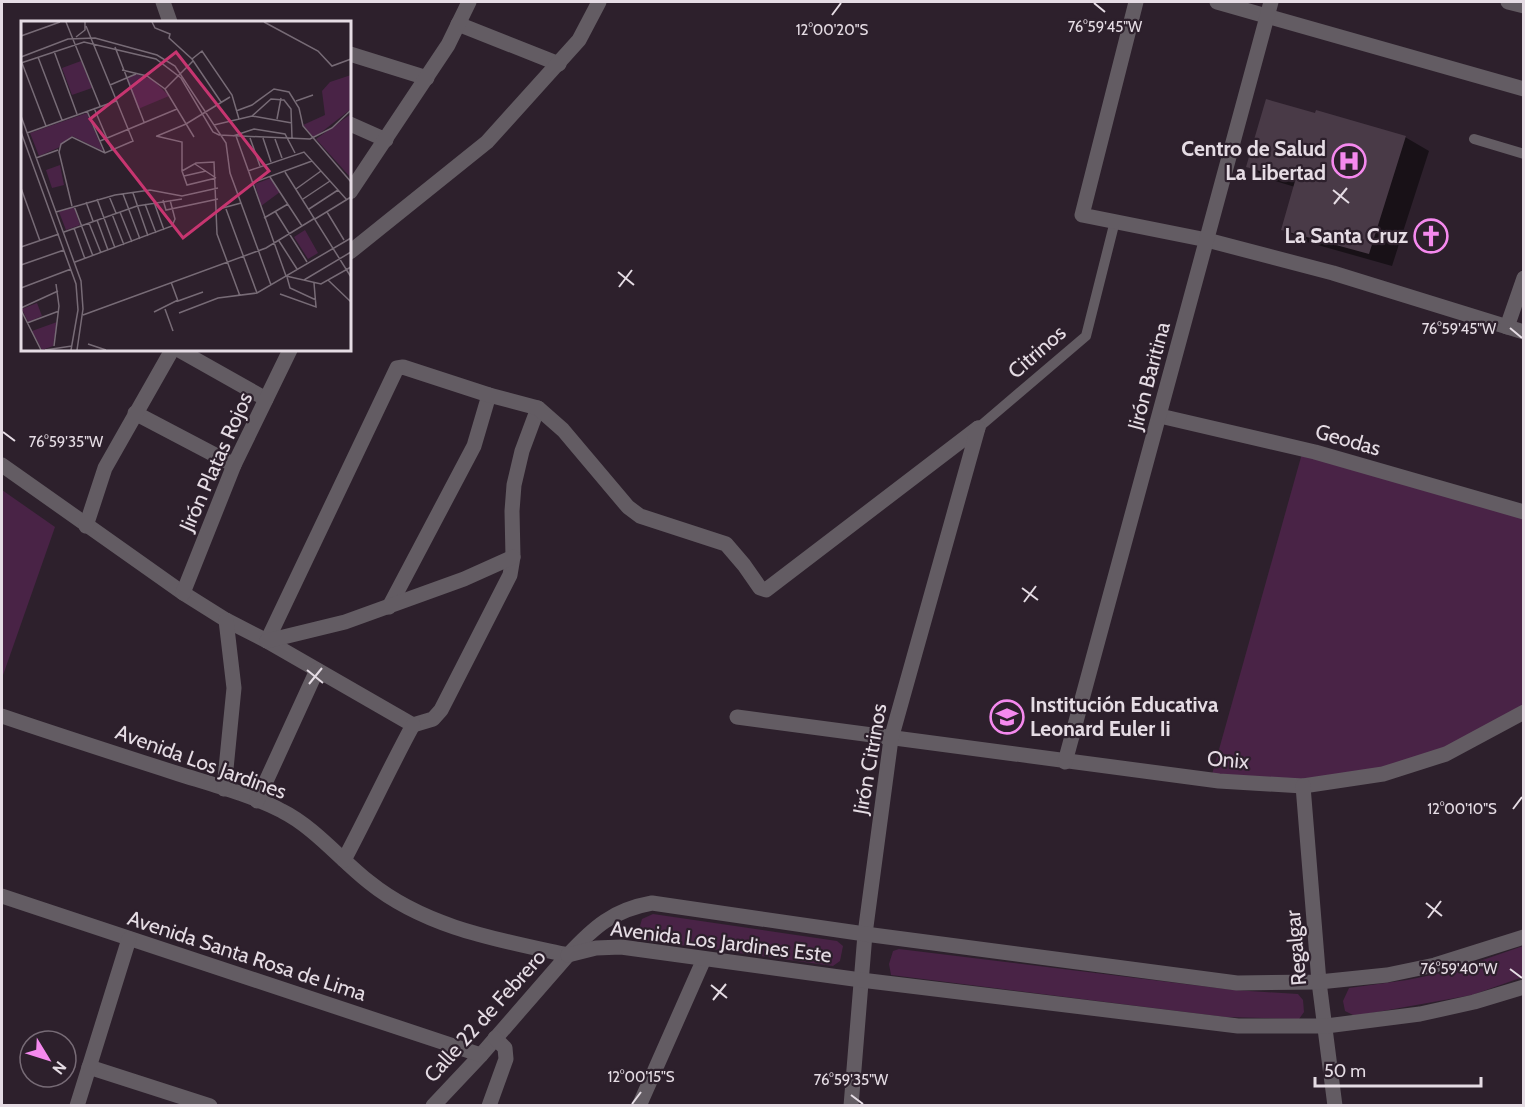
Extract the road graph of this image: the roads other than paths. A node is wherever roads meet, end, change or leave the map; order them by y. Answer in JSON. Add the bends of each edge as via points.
{"nodes":[{"id":1,"x":163,"y":2,"type":"edge"},
{"id":2,"x":469,"y":2,"type":"edge"},
{"id":3,"x":1136,"y":2,"type":"edge"},
{"id":4,"x":1217,"y":2,"type":"edge"},
{"id":5,"x":1508,"y":2,"type":"edge"},
{"id":6,"x":595,"y":3,"type":"edge"},
{"id":7,"x":1524,"y":6,"type":"edge"},
{"id":8,"x":1268,"y":8,"type":"edge"},
{"id":9,"x":170,"y":21,"type":"edge"},
{"id":10,"x":458,"y":24,"type":"junction"},
{"id":11,"x":351,"y":54,"type":"edge"},
{"id":12,"x":560,"y":64,"type":"junction"},
{"id":13,"x":427,"y":78,"type":"junction"},
{"id":14,"x":1524,"y":89,"type":"edge"},
{"id":15,"x":351,"y":124,"type":"edge"},
{"id":16,"x":1474,"y":139,"type":"dead end"},
{"id":17,"x":386,"y":140,"type":"junction"},
{"id":18,"x":1524,"y":154,"type":"edge"},
{"id":19,"x":351,"y":191,"type":"edge"},
{"id":20,"x":1115,"y":221,"type":"junction"},
{"id":21,"x":1207,"y":240,"type":"junction"},
{"id":22,"x":351,"y":251,"type":"edge"},
{"id":23,"x":1524,"y":278,"type":"edge"},
{"id":24,"x":1507,"y":327,"type":"junction"},
{"id":25,"x":1524,"y":332,"type":"edge"},
{"id":26,"x":171,"y":351,"type":"edge"},
{"id":27,"x":181,"y":351,"type":"edge"},
{"id":28,"x":290,"y":351,"type":"edge"},
{"id":29,"x":489,"y":395,"type":"junction"},
{"id":30,"x":266,"y":399,"type":"junction"},
{"id":31,"x":538,"y":408,"type":"junction"},
{"id":32,"x":135,"y":413,"type":"junction"},
{"id":33,"x":1160,"y":416,"type":"junction"},
{"id":34,"x":978,"y":428,"type":"junction"},
{"id":35,"x":234,"y":465,"type":"junction"},
{"id":36,"x":3,"y":470,"type":"edge"},
{"id":37,"x":1524,"y":512,"type":"edge"},
{"id":38,"x":86,"y":526,"type":"junction"},
{"id":39,"x":513,"y":557,"type":"junction"},
{"id":40,"x":183,"y":593,"type":"junction"},
{"id":41,"x":389,"y":608,"type":"junction"},
{"id":42,"x":226,"y":620,"type":"junction"},
{"id":43,"x":267,"y":641,"type":"junction"},
{"id":44,"x":317,"y":670,"type":"junction"},
{"id":45,"x":1524,"y":712,"type":"edge"},
{"id":46,"x":2,"y":717,"type":"edge"},
{"id":47,"x":737,"y":717,"type":"dead end"},
{"id":48,"x":413,"y":725,"type":"junction"},
{"id":49,"x":891,"y":739,"type":"junction"},
{"id":50,"x":1065,"y":762,"type":"junction"},
{"id":51,"x":1303,"y":786,"type":"junction"},
{"id":52,"x":224,"y":789,"type":"junction"},
{"id":53,"x":257,"y":801,"type":"junction"},
{"id":54,"x":344,"y":860,"type":"junction"},
{"id":55,"x":2,"y":899,"type":"edge"},
{"id":56,"x":865,"y":934,"type":"junction"},
{"id":57,"x":1524,"y":937,"type":"edge"},
{"id":58,"x":129,"y":939,"type":"junction"},
{"id":59,"x":568,"y":955,"type":"junction"},
{"id":60,"x":704,"y":959,"type":"junction"},
{"id":61,"x":861,"y":980,"type":"junction"},
{"id":62,"x":1319,"y":982,"type":"junction"},
{"id":63,"x":1524,"y":987,"type":"edge"},
{"id":64,"x":1326,"y":1026,"type":"junction"},
{"id":65,"x":495,"y":1038,"type":"junction"},
{"id":66,"x":481,"y":1055,"type":"junction"},
{"id":67,"x":89,"y":1067,"type":"junction"},
{"id":68,"x":77,"y":1106,"type":"edge"},
{"id":69,"x":210,"y":1106,"type":"edge"},
{"id":70,"x":433,"y":1106,"type":"edge"},
{"id":71,"x":489,"y":1106,"type":"edge"},
{"id":72,"x":639,"y":1106,"type":"edge"},
{"id":73,"x":851,"y":1106,"type":"edge"},
{"id":74,"x":1335,"y":1106,"type":"edge"}],
"edges":[{"from":1,"to":9,"type":"street"},
{"from":2,"to":10,"type":"street"},
{"from":3,"to":20,"type":"street","via":[[1082,215]]},
{"from":4,"to":8,"type":"street"},
{"from":5,"to":7,"type":"street"},
{"from":6,"to":12,"type":"street","via":[[579,40]]},
{"from":8,"to":14,"type":"street"},
{"from":8,"to":21,"type":"street","name":"Jirón Baritina"},
{"from":10,"to":12,"type":"street"},
{"from":10,"to":13,"type":"street"},
{"from":11,"to":13,"type":"street"},
{"from":12,"to":22,"type":"street","via":[[487,142]]},
{"from":13,"to":17,"type":"street"},
{"from":15,"to":17,"type":"street"},
{"from":16,"to":18,"type":"lane"},
{"from":17,"to":19,"type":"street"},
{"from":20,"to":21,"type":"street"},
{"from":20,"to":34,"type":"lane","name":"Citrinos","via":[[1086,336]]},
{"from":21,"to":24,"type":"street","via":[[1334,273]]},
{"from":21,"to":33,"type":"street","name":"Jirón Baritina"},
{"from":23,"to":24,"type":"street"},
{"from":24,"to":25,"type":"street"},
{"from":26,"to":32,"type":"street"},
{"from":27,"to":30,"type":"street"},
{"from":28,"to":30,"type":"street","name":"Jirón Platas Rojos"},
{"from":29,"to":31,"type":"street"},
{"from":29,"to":41,"type":"street","via":[[474,446]]},
{"from":29,"to":43,"type":"street","via":[[397,368]]},
{"from":30,"to":35,"type":"street","name":"Jirón Platas Rojos"},
{"from":31,"to":34,"type":"street","via":[[563,430],[639,516],[726,544],[760,588],[766,590]]},
{"from":31,"to":39,"type":"street","via":[[514,485]]},
{"from":32,"to":35,"type":"street"},
{"from":32,"to":38,"type":"street","via":[[105,468]]},
{"from":33,"to":37,"type":"street","name":"Geodas","via":[[1315,452]]},
{"from":33,"to":50,"type":"street","name":"Jirón Baritina"},
{"from":34,"to":49,"type":"street","name":"Jirón Citrinos"},
{"from":35,"to":40,"type":"street","name":"Jirón Platas Rojos"},
{"from":36,"to":38,"type":"street"},
{"from":38,"to":40,"type":"street"},
{"from":39,"to":41,"type":"street"},
{"from":39,"to":48,"type":"street","via":[[510,575],[441,710],[433,719]]},
{"from":40,"to":42,"type":"street"},
{"from":41,"to":43,"type":"street"},
{"from":42,"to":43,"type":"street"},
{"from":42,"to":52,"type":"street","via":[[234,688]]},
{"from":43,"to":44,"type":"street"},
{"from":44,"to":48,"type":"street"},
{"from":44,"to":53,"type":"street"},
{"from":45,"to":51,"type":"street","name":"Onix","via":[[1446,754],[1383,774]]},
{"from":46,"to":52,"type":"street","name":"Avenida Los Jardines"},
{"from":47,"to":49,"type":"street","name":"Onix"},
{"from":48,"to":54,"type":"street"},
{"from":49,"to":50,"type":"street","name":"Onix"},
{"from":49,"to":56,"type":"street","name":"Jirón Citrinos"},
{"from":50,"to":51,"type":"street","name":"Onix","via":[[1219,781]]},
{"from":51,"to":62,"type":"street","name":"Regalgar"},
{"from":52,"to":53,"type":"street","name":"Avenida Los Jardines"},
{"from":53,"to":54,"type":"street","name":"Avenida Los Jardines","via":[[282,811]]},
{"from":54,"to":59,"type":"street","name":"Avenida Los Jardines","via":[[400,903],[438,921],[485,937]]},
{"from":55,"to":58,"type":"street","name":"Avenida Santa Rosa de Lima"},
{"from":56,"to":59,"type":"street","name":"Avenida Los Jardines Este","via":[[652,903],[612,916]]},
{"from":56,"to":61,"type":"street","name":"Jirón Citrinos"},
{"from":56,"to":62,"type":"street","name":"Avenida Los Jardines Este","via":[[1237,982]]},
{"from":57,"to":62,"type":"street","name":"Avenida Los Jardines Este","via":[[1435,965]]},
{"from":58,"to":66,"type":"street","name":"Avenida Santa Rosa de Lima"},
{"from":58,"to":67,"type":"street"},
{"from":59,"to":60,"type":"street","name":"Avenida Los Jardines Este","via":[[621,947]]},
{"from":59,"to":65,"type":"street","name":"Calle 22 de Febrero"},
{"from":60,"to":61,"type":"street","name":"Avenida Los Jardines Este"},
{"from":60,"to":72,"type":"street"},
{"from":61,"to":64,"type":"street","name":"Avenida Los Jardines Este","via":[[1238,1026]]},
{"from":61,"to":73,"type":"street","name":"Jirón Citrinos"},
{"from":62,"to":64,"type":"street","name":"Regalgar"},
{"from":63,"to":64,"type":"street","name":"Avenida Los Jardines Este","via":[[1420,1014]]},
{"from":64,"to":74,"type":"street","name":"Regalgar"},
{"from":65,"to":66,"type":"street","name":"Calle 22 de Febrero"},
{"from":65,"to":71,"type":"street","via":[[505,1048],[506,1059]]},
{"from":66,"to":70,"type":"street","name":"Calle 22 de Febrero"},
{"from":67,"to":68,"type":"street"},
{"from":67,"to":69,"type":"street"}]}
